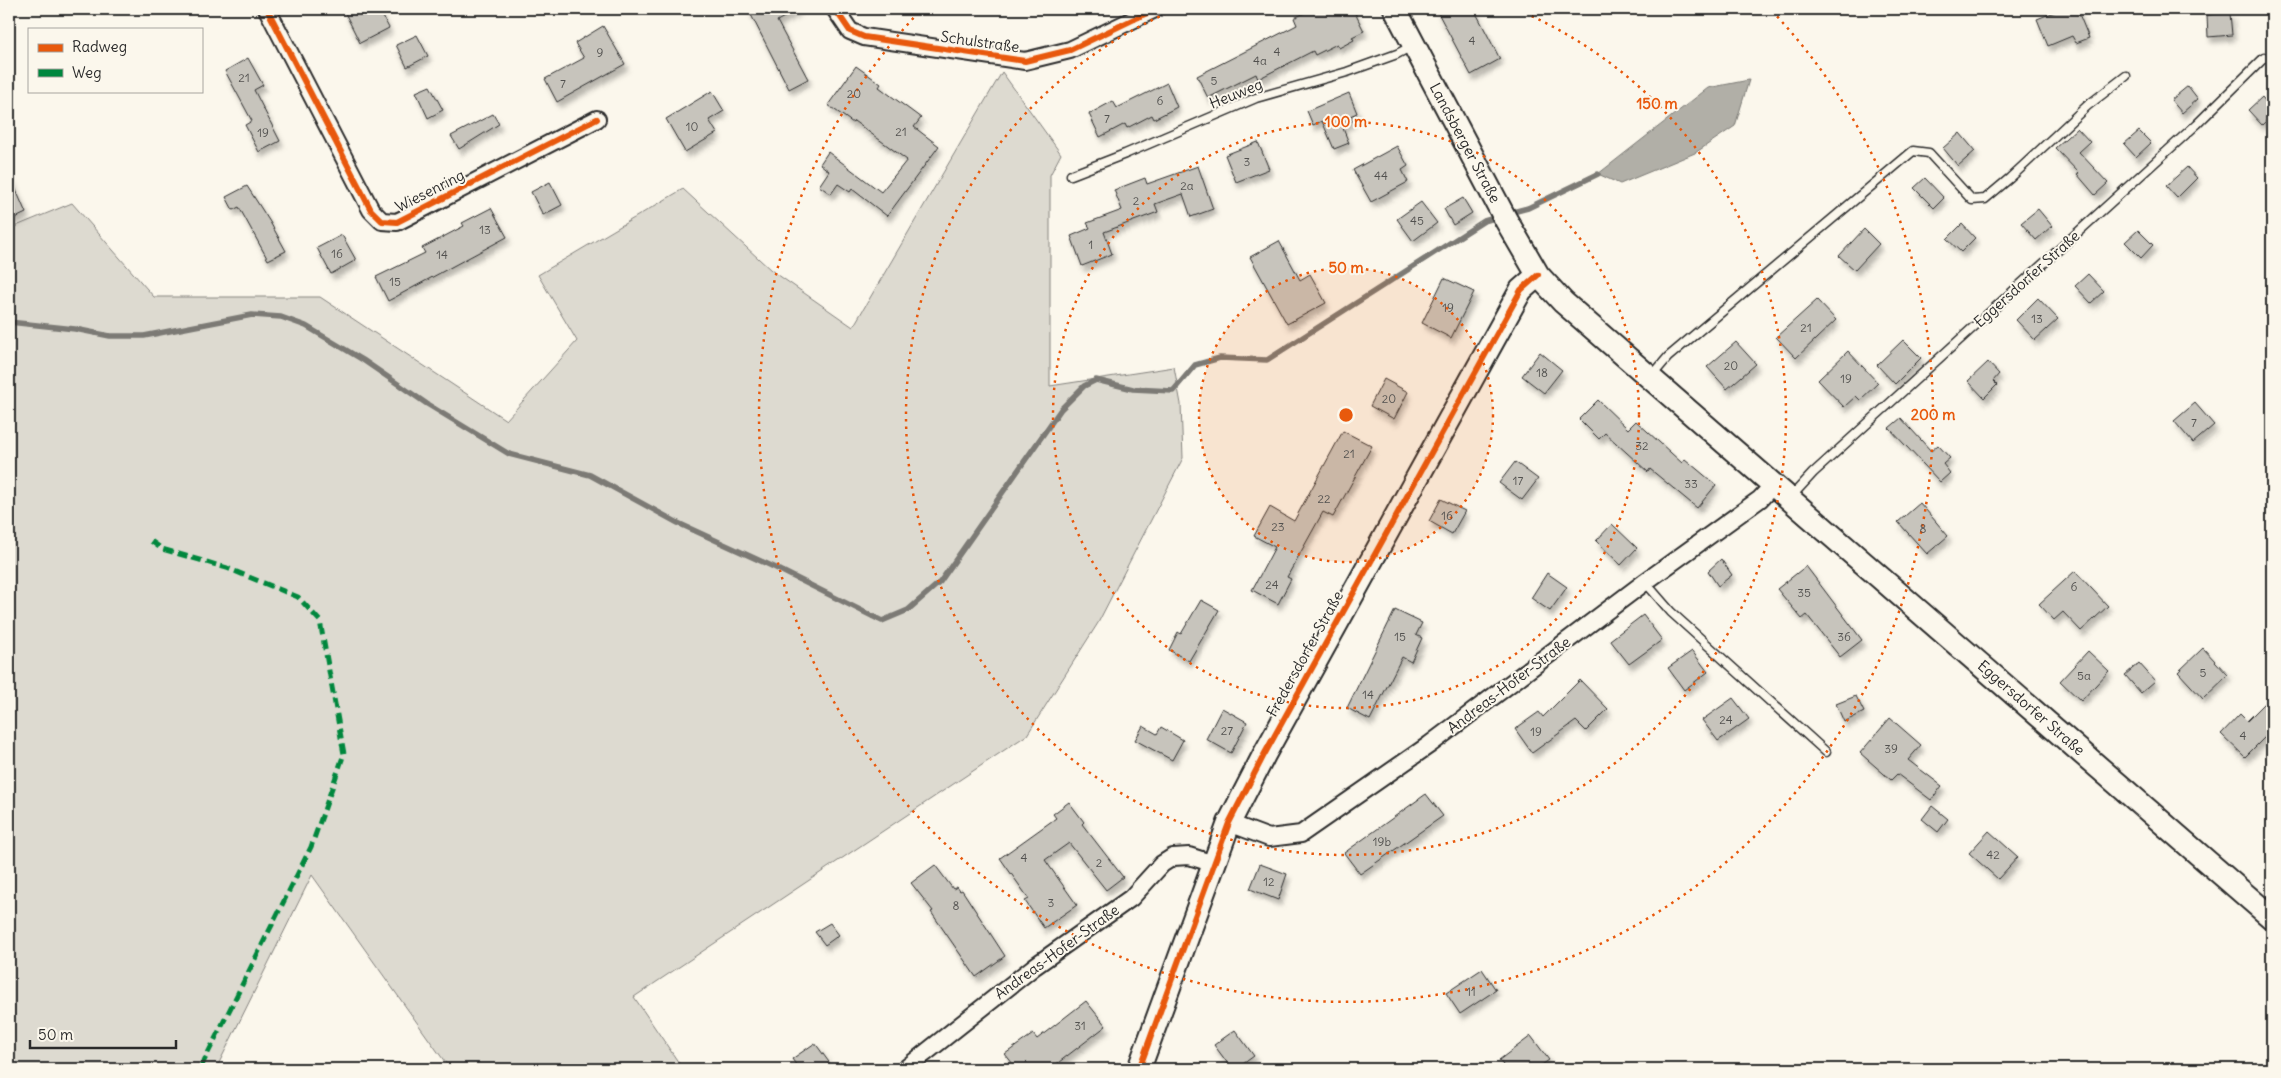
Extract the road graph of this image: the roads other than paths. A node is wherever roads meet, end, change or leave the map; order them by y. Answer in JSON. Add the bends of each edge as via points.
{"nodes":[{"id":1,"x":268,"y":9,"type":"edge"},
{"id":2,"x":834,"y":9,"type":"edge"},
{"id":3,"x":1155,"y":9,"type":"edge"},
{"id":4,"x":1395,"y":9,"type":"edge"},
{"id":5,"x":1413,"y":45,"type":"junction"},
{"id":6,"x":2264,"y":58,"type":"dead end"},
{"id":7,"x":2126,"y":76,"type":"dead end"},
{"id":8,"x":597,"y":119,"type":"dead end"},
{"id":9,"x":1070,"y":175,"type":"dead end"},
{"id":10,"x":1538,"y":275,"type":"junction"},
{"id":11,"x":1649,"y":379,"type":"junction"},
{"id":12,"x":1781,"y":492,"type":"junction"},
{"id":13,"x":1645,"y":582,"type":"junction"},
{"id":14,"x":1826,"y":752,"type":"dead end"},
{"id":15,"x":1229,"y":823,"type":"junction"},
{"id":16,"x":1214,"y":864,"type":"junction"},
{"id":17,"x":2272,"y":918,"type":"edge"},
{"id":18,"x":905,"y":1069,"type":"edge"},
{"id":19,"x":1139,"y":1069,"type":"edge"}],
"edges":[{"from":1,"to":8,"type":"street","name":"Wiesenring","via":[[371,210],[382,222],[398,222]]},
{"from":2,"to":3,"type":"street","name":"Schulstraße","via":[[850,31],[864,37],[1025,61],[1070,50]]},
{"from":4,"to":5,"type":"main road","name":"Landsberger Straße"},
{"from":5,"to":9,"type":"lane","name":"Heuweg","via":[[1347,72],[1256,98]]},
{"from":5,"to":10,"type":"main road","name":"Landsberger Straße"},
{"from":6,"to":12,"type":"lane","name":"Eggersdorfer Straße","via":[[2197,124],[1813,474]]},
{"from":7,"to":11,"type":"lane","via":[[2087,106],[1985,199],[1972,200],[1929,153],[1913,151],[1668,357]]},
{"from":10,"to":11,"type":"main road","name":"Eggersdorfer Straße","via":[[1563,302]]},
{"from":10,"to":15,"type":"main road","name":"Fredersdorfer Straße","via":[[1521,290]]},
{"from":11,"to":12,"type":"main road","name":"Eggersdorfer Straße"},
{"from":12,"to":13,"type":"street","name":"Andreas-Hofer-Straße","via":[[1760,498]]},
{"from":12,"to":17,"type":"main road","name":"Eggersdorfer Straße"},
{"from":13,"to":14,"type":"lane","via":[[1672,612]]},
{"from":13,"to":15,"type":"street","name":"Andreas-Hofer-Straße","via":[[1429,745],[1301,834],[1269,838]]},
{"from":15,"to":16,"type":"main road","name":"Fredersdorfer Straße"},
{"from":16,"to":18,"type":"street","name":"Andreas-Hofer-Straße","via":[[1188,856],[1168,861],[1131,898],[1028,972]]},
{"from":16,"to":19,"type":"main road","name":"Fredersdorfer Straße"}]}
